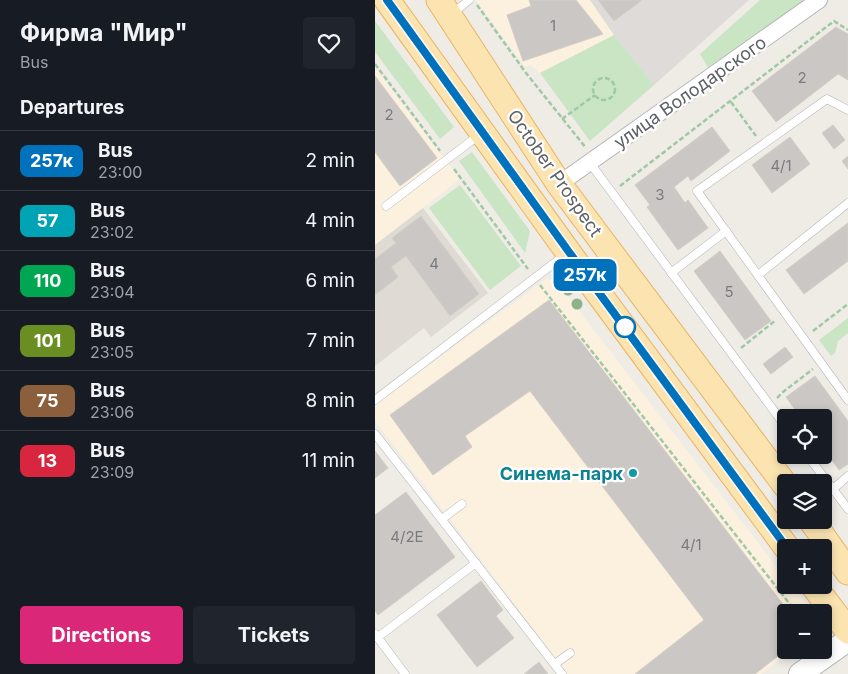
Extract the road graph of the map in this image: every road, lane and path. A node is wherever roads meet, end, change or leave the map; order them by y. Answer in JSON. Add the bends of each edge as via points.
{"nodes":[{"id":1,"x":387,"y":0,"type":"edge"},
{"id":2,"x":469,"y":0,"type":"edge"},
{"id":3,"x":473,"y":0,"type":"edge"},
{"id":4,"x":819,"y":0,"type":"edge"},
{"id":5,"x":448,"y":13,"type":"edge"},
{"id":6,"x":848,"y":30,"type":"edge"},
{"id":7,"x":422,"y":48,"type":"junction"},
{"id":8,"x":375,"y":64,"type":"edge"},
{"id":9,"x":595,"y":96,"type":"junction"},
{"id":10,"x":730,"y":102,"type":"junction"},
{"id":11,"x":848,"y":110,"type":"edge"},
{"id":12,"x":562,"y":119,"type":"junction"},
{"id":13,"x":482,"y":132,"type":"junction"},
{"id":14,"x":763,"y":145,"type":"junction"},
{"id":15,"x":447,"y":160,"type":"junction"},
{"id":16,"x":593,"y":161,"type":"junction"},
{"id":17,"x":559,"y":184,"type":"junction"},
{"id":18,"x":617,"y":189,"type":"dead end"},
{"id":19,"x":848,"y":203,"type":"edge"},
{"id":20,"x":386,"y":206,"type":"dead end"},
{"id":21,"x":726,"y":231,"type":"junction"},
{"id":22,"x":569,"y":252,"type":"junction"},
{"id":23,"x":671,"y":273,"type":"junction"},
{"id":24,"x":758,"y":275,"type":"junction"},
{"id":25,"x":535,"y":278,"type":"junction"},
{"id":26,"x":848,"y":304,"type":"edge"},
{"id":27,"x":785,"y":313,"type":"junction"},
{"id":28,"x":804,"y":338,"type":"junction"},
{"id":29,"x":737,"y":352,"type":"dead end"},
{"id":30,"x":821,"y":363,"type":"junction"},
{"id":31,"x":375,"y":400,"type":"edge"},
{"id":32,"x":848,"y":400,"type":"edge"},
{"id":33,"x":774,"y":402,"type":"dead end"},
{"id":34,"x":777,"y":415,"type":"edge"},
{"id":35,"x":375,"y":434,"type":"edge"},
{"id":36,"x":814,"y":464,"type":"edge"},
{"id":37,"x":777,"y":474,"type":"edge"},
{"id":38,"x":848,"y":476,"type":"edge"},
{"id":39,"x":833,"y":489,"type":"junction"},
{"id":40,"x":777,"y":498,"type":"edge"},
{"id":41,"x":462,"y":504,"type":"dead end"},
{"id":42,"x":848,"y":509,"type":"edge"},
{"id":43,"x":761,"y":511,"type":"junction"},
{"id":44,"x":442,"y":519,"type":"junction"},
{"id":45,"x":817,"y":529,"type":"edge"},
{"id":46,"x":781,"y":539,"type":"edge"},
{"id":47,"x":476,"y":563,"type":"junction"},
{"id":48,"x":848,"y":572,"type":"edge"},
{"id":49,"x":820,"y":594,"type":"edge"},
{"id":50,"x":790,"y":604,"type":"edge"},
{"id":51,"x":848,"y":631,"type":"edge"},
{"id":52,"x":376,"y":636,"type":"edge"},
{"id":53,"x":848,"y":640,"type":"edge"},
{"id":54,"x":570,"y":653,"type":"dead end"},
{"id":55,"x":555,"y":664,"type":"junction"},
{"id":56,"x":405,"y":674,"type":"edge"},
{"id":57,"x":562,"y":674,"type":"edge"},
{"id":58,"x":800,"y":674,"type":"edge"}],
"edges":[{"from":1,"to":7,"type":"main road"},
{"from":2,"to":5,"type":"lane"},
{"from":3,"to":12,"type":"path"},
{"from":4,"to":16,"type":"street","name":"улица Володарского"},
{"from":5,"to":7,"type":"main road"},
{"from":5,"to":17,"type":"main road","name":"October Prospect"},
{"from":6,"to":10,"type":"path","via":[[834,22]]},
{"from":7,"to":13,"type":"main road"},
{"from":8,"to":15,"type":"path"},
{"from":9,"to":9,"type":"path","via":[[593,88],[596,81],[603,78],[612,83],[615,89],[610,98],[601,100]]},
{"from":9,"to":12,"type":"path"},
{"from":10,"to":14,"type":"path"},
{"from":10,"to":18,"type":"path"},
{"from":11,"to":14,"type":"lane","via":[[827,99]]},
{"from":12,"to":16,"type":"path"},
{"from":13,"to":15,"type":"lane"},
{"from":13,"to":22,"type":"main road"},
{"from":14,"to":21,"type":"lane","via":[[697,191]]},
{"from":15,"to":20,"type":"lane"},
{"from":15,"to":25,"type":"path"},
{"from":16,"to":17,"type":"street","name":"улица Володарского"},
{"from":16,"to":23,"type":"lane"},
{"from":17,"to":37,"type":"main road","name":"October Prospect"},
{"from":19,"to":24,"type":"lane"},
{"from":21,"to":23,"type":"lane"},
{"from":21,"to":24,"type":"lane"},
{"from":22,"to":25,"type":"lane"},
{"from":22,"to":43,"type":"main road"},
{"from":23,"to":34,"type":"lane"},
{"from":24,"to":27,"type":"lane"},
{"from":25,"to":31,"type":"lane"},
{"from":25,"to":50,"type":"path"},
{"from":26,"to":28,"type":"path"},
{"from":27,"to":28,"type":"lane"},
{"from":27,"to":29,"type":"path"},
{"from":28,"to":30,"type":"lane"},
{"from":30,"to":32,"type":"lane"},
{"from":30,"to":33,"type":"path"},
{"from":35,"to":44,"type":"lane"},
{"from":36,"to":39,"type":"lane"},
{"from":38,"to":39,"type":"lane"},
{"from":39,"to":42,"type":"lane"},
{"from":40,"to":43,"type":"main road"},
{"from":41,"to":44,"type":"lane"},
{"from":43,"to":46,"type":"main road"},
{"from":44,"to":47,"type":"lane"},
{"from":45,"to":48,"type":"main road"},
{"from":47,"to":52,"type":"lane"},
{"from":47,"to":55,"type":"lane"},
{"from":49,"to":51,"type":"main road"},
{"from":52,"to":56,"type":"lane"},
{"from":53,"to":58,"type":"street"},
{"from":54,"to":55,"type":"lane"},
{"from":55,"to":57,"type":"lane"}]}
